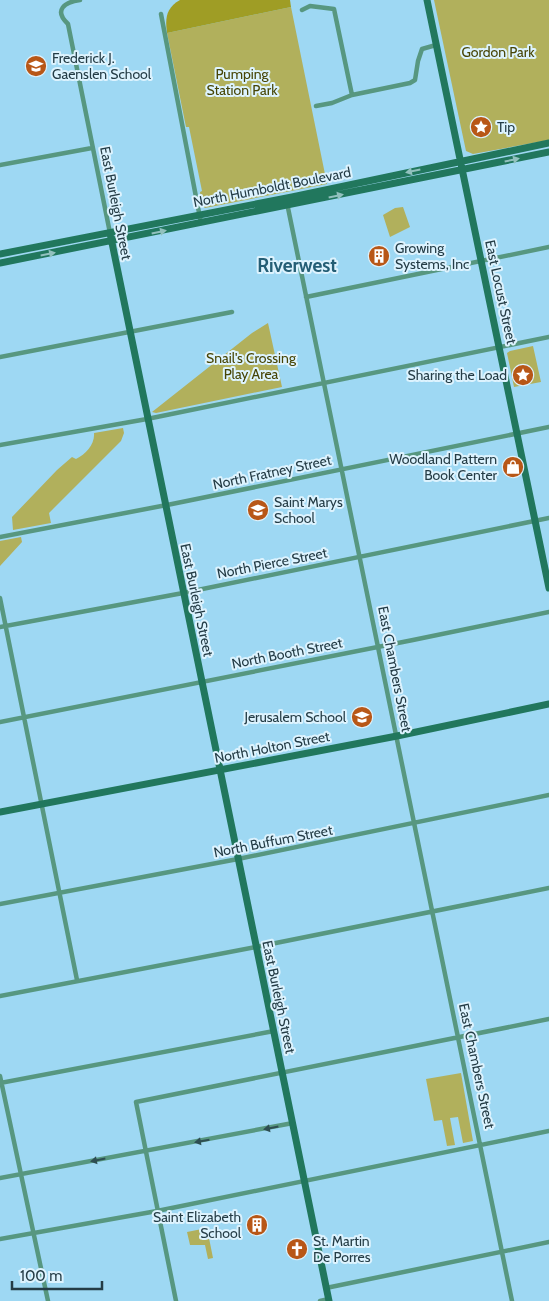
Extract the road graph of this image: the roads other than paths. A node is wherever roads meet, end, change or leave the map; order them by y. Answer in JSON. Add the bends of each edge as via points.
{"nodes":[{"id":1,"x":80,"y":0,"type":"edge"},
{"id":2,"x":427,"y":0,"type":"edge"},
{"id":3,"x":302,"y":10,"type":"dead end"},
{"id":4,"x":161,"y":14,"type":"dead end"},
{"id":5,"x":436,"y":45,"type":"junction"},
{"id":6,"x":352,"y":95,"type":"junction"},
{"id":7,"x":316,"y":106,"type":"dead end"},
{"id":8,"x":549,"y":143,"type":"edge"},
{"id":9,"x":92,"y":148,"type":"junction"},
{"id":10,"x":549,"y":152,"type":"edge"},
{"id":11,"x":460,"y":160,"type":"junction"},
{"id":12,"x":0,"y":165,"type":"edge"},
{"id":13,"x":462,"y":170,"type":"junction"},
{"id":14,"x":286,"y":198,"type":"junction"},
{"id":15,"x":288,"y":206,"type":"junction"},
{"id":16,"x":200,"y":215,"type":"junction"},
{"id":17,"x":202,"y":223,"type":"junction"},
{"id":18,"x":110,"y":233,"type":"junction"},
{"id":19,"x":111,"y":242,"type":"junction"},
{"id":20,"x":549,"y":247,"type":"edge"},
{"id":21,"x":0,"y":254,"type":"edge"},
{"id":22,"x":482,"y":261,"type":"junction"},
{"id":23,"x":0,"y":263,"type":"edge"},
{"id":24,"x":306,"y":297,"type":"junction"},
{"id":25,"x":232,"y":312,"type":"dead end"},
{"id":26,"x":130,"y":332,"type":"junction"},
{"id":27,"x":549,"y":336,"type":"edge"},
{"id":28,"x":500,"y":347,"type":"junction"},
{"id":29,"x":0,"y":356,"type":"edge"},
{"id":30,"x":324,"y":383,"type":"junction"},
{"id":31,"x":147,"y":419,"type":"junction"},
{"id":32,"x":549,"y":427,"type":"edge"},
{"id":33,"x":518,"y":434,"type":"junction"},
{"id":34,"x":0,"y":445,"type":"edge"},
{"id":35,"x":342,"y":469,"type":"junction"},
{"id":36,"x":165,"y":505,"type":"junction"},
{"id":37,"x":549,"y":518,"type":"edge"},
{"id":38,"x":535,"y":521,"type":"junction"},
{"id":39,"x":0,"y":537,"type":"edge"},
{"id":40,"x":360,"y":557,"type":"junction"},
{"id":41,"x":549,"y":588,"type":"edge"},
{"id":42,"x":183,"y":593,"type":"junction"},
{"id":43,"x":0,"y":598,"type":"edge"},
{"id":44,"x":549,"y":612,"type":"edge"},
{"id":45,"x":6,"y":626,"type":"junction"},
{"id":46,"x":0,"y":627,"type":"edge"},
{"id":47,"x":379,"y":646,"type":"junction"},
{"id":48,"x":202,"y":682,"type":"junction"},
{"id":49,"x":549,"y":704,"type":"edge"},
{"id":50,"x":25,"y":717,"type":"junction"},
{"id":51,"x":0,"y":722,"type":"edge"},
{"id":52,"x":397,"y":736,"type":"junction"},
{"id":53,"x":220,"y":770,"type":"junction"},
{"id":54,"x":549,"y":795,"type":"edge"},
{"id":55,"x":43,"y":804,"type":"junction"},
{"id":56,"x":0,"y":812,"type":"edge"},
{"id":57,"x":415,"y":824,"type":"junction"},
{"id":58,"x":238,"y":860,"type":"junction"},
{"id":59,"x":549,"y":888,"type":"edge"},
{"id":60,"x":60,"y":893,"type":"junction"},
{"id":61,"x":0,"y":904,"type":"edge"},
{"id":62,"x":432,"y":912,"type":"junction"},
{"id":63,"x":256,"y":947,"type":"junction"},
{"id":64,"x":77,"y":980,"type":"junction"},
{"id":65,"x":0,"y":996,"type":"edge"},
{"id":66,"x":549,"y":1019,"type":"edge"},
{"id":67,"x":274,"y":1030,"type":"junction"},
{"id":68,"x":459,"y":1037,"type":"junction"},
{"id":69,"x":282,"y":1073,"type":"junction"},
{"id":70,"x":0,"y":1076,"type":"edge"},
{"id":71,"x":1,"y":1083,"type":"edge"},
{"id":72,"x":293,"y":1123,"type":"junction"},
{"id":73,"x":549,"y":1132,"type":"edge"},
{"id":74,"x":481,"y":1145,"type":"junction"},
{"id":75,"x":146,"y":1151,"type":"junction"},
{"id":76,"x":21,"y":1174,"type":"junction"},
{"id":77,"x":0,"y":1178,"type":"edge"},
{"id":78,"x":305,"y":1181,"type":"junction"},
{"id":79,"x":157,"y":1211,"type":"junction"},
{"id":80,"x":34,"y":1233,"type":"junction"},
{"id":81,"x":0,"y":1239,"type":"edge"},
{"id":82,"x":549,"y":1242,"type":"edge"},
{"id":83,"x":502,"y":1251,"type":"junction"},
{"id":84,"x":326,"y":1288,"type":"junction"},
{"id":85,"x":329,"y":1300,"type":"edge"},
{"id":86,"x":48,"y":1301,"type":"edge"},
{"id":87,"x":176,"y":1301,"type":"edge"},
{"id":88,"x":320,"y":1301,"type":"edge"},
{"id":89,"x":512,"y":1301,"type":"edge"}],
"edges":[{"from":1,"to":9,"type":"street","name":"East Burleigh Street","via":[[62,7],[63,20],[68,24]]},
{"from":2,"to":5,"type":"main road","name":"East Locust Street"},
{"from":3,"to":6,"type":"street","via":[[310,6],[334,9]]},
{"from":4,"to":16,"type":"street"},
{"from":5,"to":6,"type":"street","via":[[422,49],[415,80],[410,83]]},
{"from":5,"to":11,"type":"main road","name":"East Locust Street"},
{"from":6,"to":7,"type":"street"},
{"from":8,"to":11,"type":"main road","name":"North Humboldt Boulevard"},
{"from":9,"to":12,"type":"street"},
{"from":9,"to":18,"type":"street","name":"East Burleigh Street"},
{"from":13,"to":10,"type":"main road","name":"North Humboldt Boulevard","one_way":true},
{"from":11,"to":13,"type":"main road","name":"East Locust Street"},
{"from":11,"to":14,"type":"main road","name":"North Humboldt Boulevard","one_way":true},
{"from":15,"to":13,"type":"main road","name":"North Humboldt Boulevard","one_way":true},
{"from":13,"to":22,"type":"main road","name":"East Locust Street"},
{"from":14,"to":15,"type":"street","name":"East Chambers Street"},
{"from":14,"to":16,"type":"main road","name":"North Humboldt Boulevard"},
{"from":15,"to":17,"type":"main road","name":"North Humboldt Boulevard"},
{"from":15,"to":24,"type":"street","name":"East Chambers Street"},
{"from":16,"to":17,"type":"street"},
{"from":16,"to":18,"type":"main road","name":"North Humboldt Boulevard"},
{"from":19,"to":17,"type":"main road","name":"North Humboldt Boulevard","one_way":true},
{"from":18,"to":19,"type":"main road","name":"East Burleigh Street"},
{"from":18,"to":21,"type":"main road","name":"North Humboldt Boulevard"},
{"from":23,"to":19,"type":"main road","name":"North Humboldt Boulevard","one_way":true},
{"from":19,"to":26,"type":"main road","name":"East Burleigh Street"},
{"from":20,"to":22,"type":"street"},
{"from":22,"to":24,"type":"street"},
{"from":22,"to":28,"type":"main road","name":"East Locust Street"},
{"from":24,"to":30,"type":"street","name":"East Chambers Street"},
{"from":25,"to":26,"type":"street"},
{"from":26,"to":29,"type":"street"},
{"from":26,"to":31,"type":"main road","name":"East Burleigh Street"},
{"from":27,"to":28,"type":"street"},
{"from":28,"to":30,"type":"street"},
{"from":28,"to":33,"type":"main road","name":"East Locust Street"},
{"from":30,"to":31,"type":"street"},
{"from":30,"to":35,"type":"street","name":"East Chambers Street"},
{"from":31,"to":34,"type":"street"},
{"from":31,"to":36,"type":"main road","name":"East Burleigh Street"},
{"from":32,"to":33,"type":"street","name":"North Fratney Street"},
{"from":33,"to":35,"type":"street","name":"North Fratney Street"},
{"from":33,"to":38,"type":"main road","name":"East Locust Street"},
{"from":35,"to":36,"type":"street","name":"North Fratney Street"},
{"from":35,"to":40,"type":"street","name":"East Chambers Street"},
{"from":36,"to":39,"type":"street","name":"North Fratney Street"},
{"from":36,"to":42,"type":"main road","name":"East Burleigh Street"},
{"from":37,"to":38,"type":"street","name":"North Pierce Street"},
{"from":38,"to":40,"type":"street","name":"North Pierce Street"},
{"from":38,"to":41,"type":"main road","name":"East Locust Street"},
{"from":40,"to":42,"type":"street","name":"North Pierce Street"},
{"from":40,"to":47,"type":"street","name":"East Chambers Street"},
{"from":42,"to":45,"type":"street","name":"North Pierce Street"},
{"from":42,"to":48,"type":"main road","name":"East Burleigh Street"},
{"from":43,"to":45,"type":"street"},
{"from":44,"to":47,"type":"street","name":"North Booth Street"},
{"from":45,"to":46,"type":"street","name":"North Pierce Street"},
{"from":45,"to":50,"type":"street"},
{"from":47,"to":48,"type":"street","name":"North Booth Street"},
{"from":47,"to":52,"type":"street","name":"East Chambers Street"},
{"from":48,"to":50,"type":"street","name":"North Booth Street"},
{"from":48,"to":53,"type":"main road","name":"East Burleigh Street"},
{"from":49,"to":52,"type":"main road","name":"North Holton Street"},
{"from":50,"to":51,"type":"street","name":"North Booth Street"},
{"from":50,"to":55,"type":"street"},
{"from":52,"to":53,"type":"main road","name":"North Holton Street"},
{"from":52,"to":57,"type":"street","name":"East Chambers Street"},
{"from":53,"to":55,"type":"main road","name":"North Holton Street"},
{"from":53,"to":58,"type":"main road","name":"East Burleigh Street"},
{"from":54,"to":57,"type":"street","name":"North Buffum Street"},
{"from":55,"to":56,"type":"main road","name":"North Holton Street"},
{"from":55,"to":60,"type":"street"},
{"from":57,"to":58,"type":"street","name":"North Buffum Street"},
{"from":57,"to":62,"type":"street","name":"East Chambers Street"},
{"from":58,"to":60,"type":"street","name":"North Buffum Street"},
{"from":58,"to":63,"type":"main road","name":"East Burleigh Street"},
{"from":59,"to":62,"type":"street"},
{"from":60,"to":61,"type":"street","name":"North Buffum Street"},
{"from":60,"to":64,"type":"street"},
{"from":62,"to":63,"type":"street"},
{"from":62,"to":68,"type":"street","name":"East Chambers Street"},
{"from":63,"to":64,"type":"street"},
{"from":63,"to":67,"type":"main road","name":"East Burleigh Street"},
{"from":64,"to":65,"type":"street"},
{"from":66,"to":68,"type":"street"},
{"from":67,"to":69,"type":"main road","name":"East Burleigh Street"},
{"from":67,"to":71,"type":"street"},
{"from":68,"to":69,"type":"street"},
{"from":68,"to":74,"type":"street","name":"East Chambers Street"},
{"from":69,"to":72,"type":"main road","name":"East Burleigh Street"},
{"from":69,"to":75,"type":"street","via":[[136,1102]]},
{"from":70,"to":71,"type":"street"},
{"from":71,"to":76,"type":"street"},
{"from":72,"to":75,"type":"street","one_way":true},
{"from":72,"to":78,"type":"main road","name":"East Burleigh Street"},
{"from":73,"to":74,"type":"street"},
{"from":74,"to":78,"type":"street"},
{"from":74,"to":83,"type":"street","name":"East Chambers Street"},
{"from":75,"to":76,"type":"street","one_way":true},
{"from":75,"to":79,"type":"street"},
{"from":76,"to":77,"type":"street"},
{"from":76,"to":80,"type":"street"},
{"from":78,"to":79,"type":"street"},
{"from":78,"to":84,"type":"main road","name":"East Burleigh Street"},
{"from":79,"to":80,"type":"street"},
{"from":79,"to":87,"type":"street"},
{"from":80,"to":81,"type":"street"},
{"from":80,"to":86,"type":"street"},
{"from":82,"to":83,"type":"street"},
{"from":83,"to":84,"type":"street"},
{"from":83,"to":89,"type":"street","name":"East Chambers Street"},
{"from":84,"to":85,"type":"main road","name":"East Burleigh Street"},
{"from":85,"to":88,"type":"street"}]}
